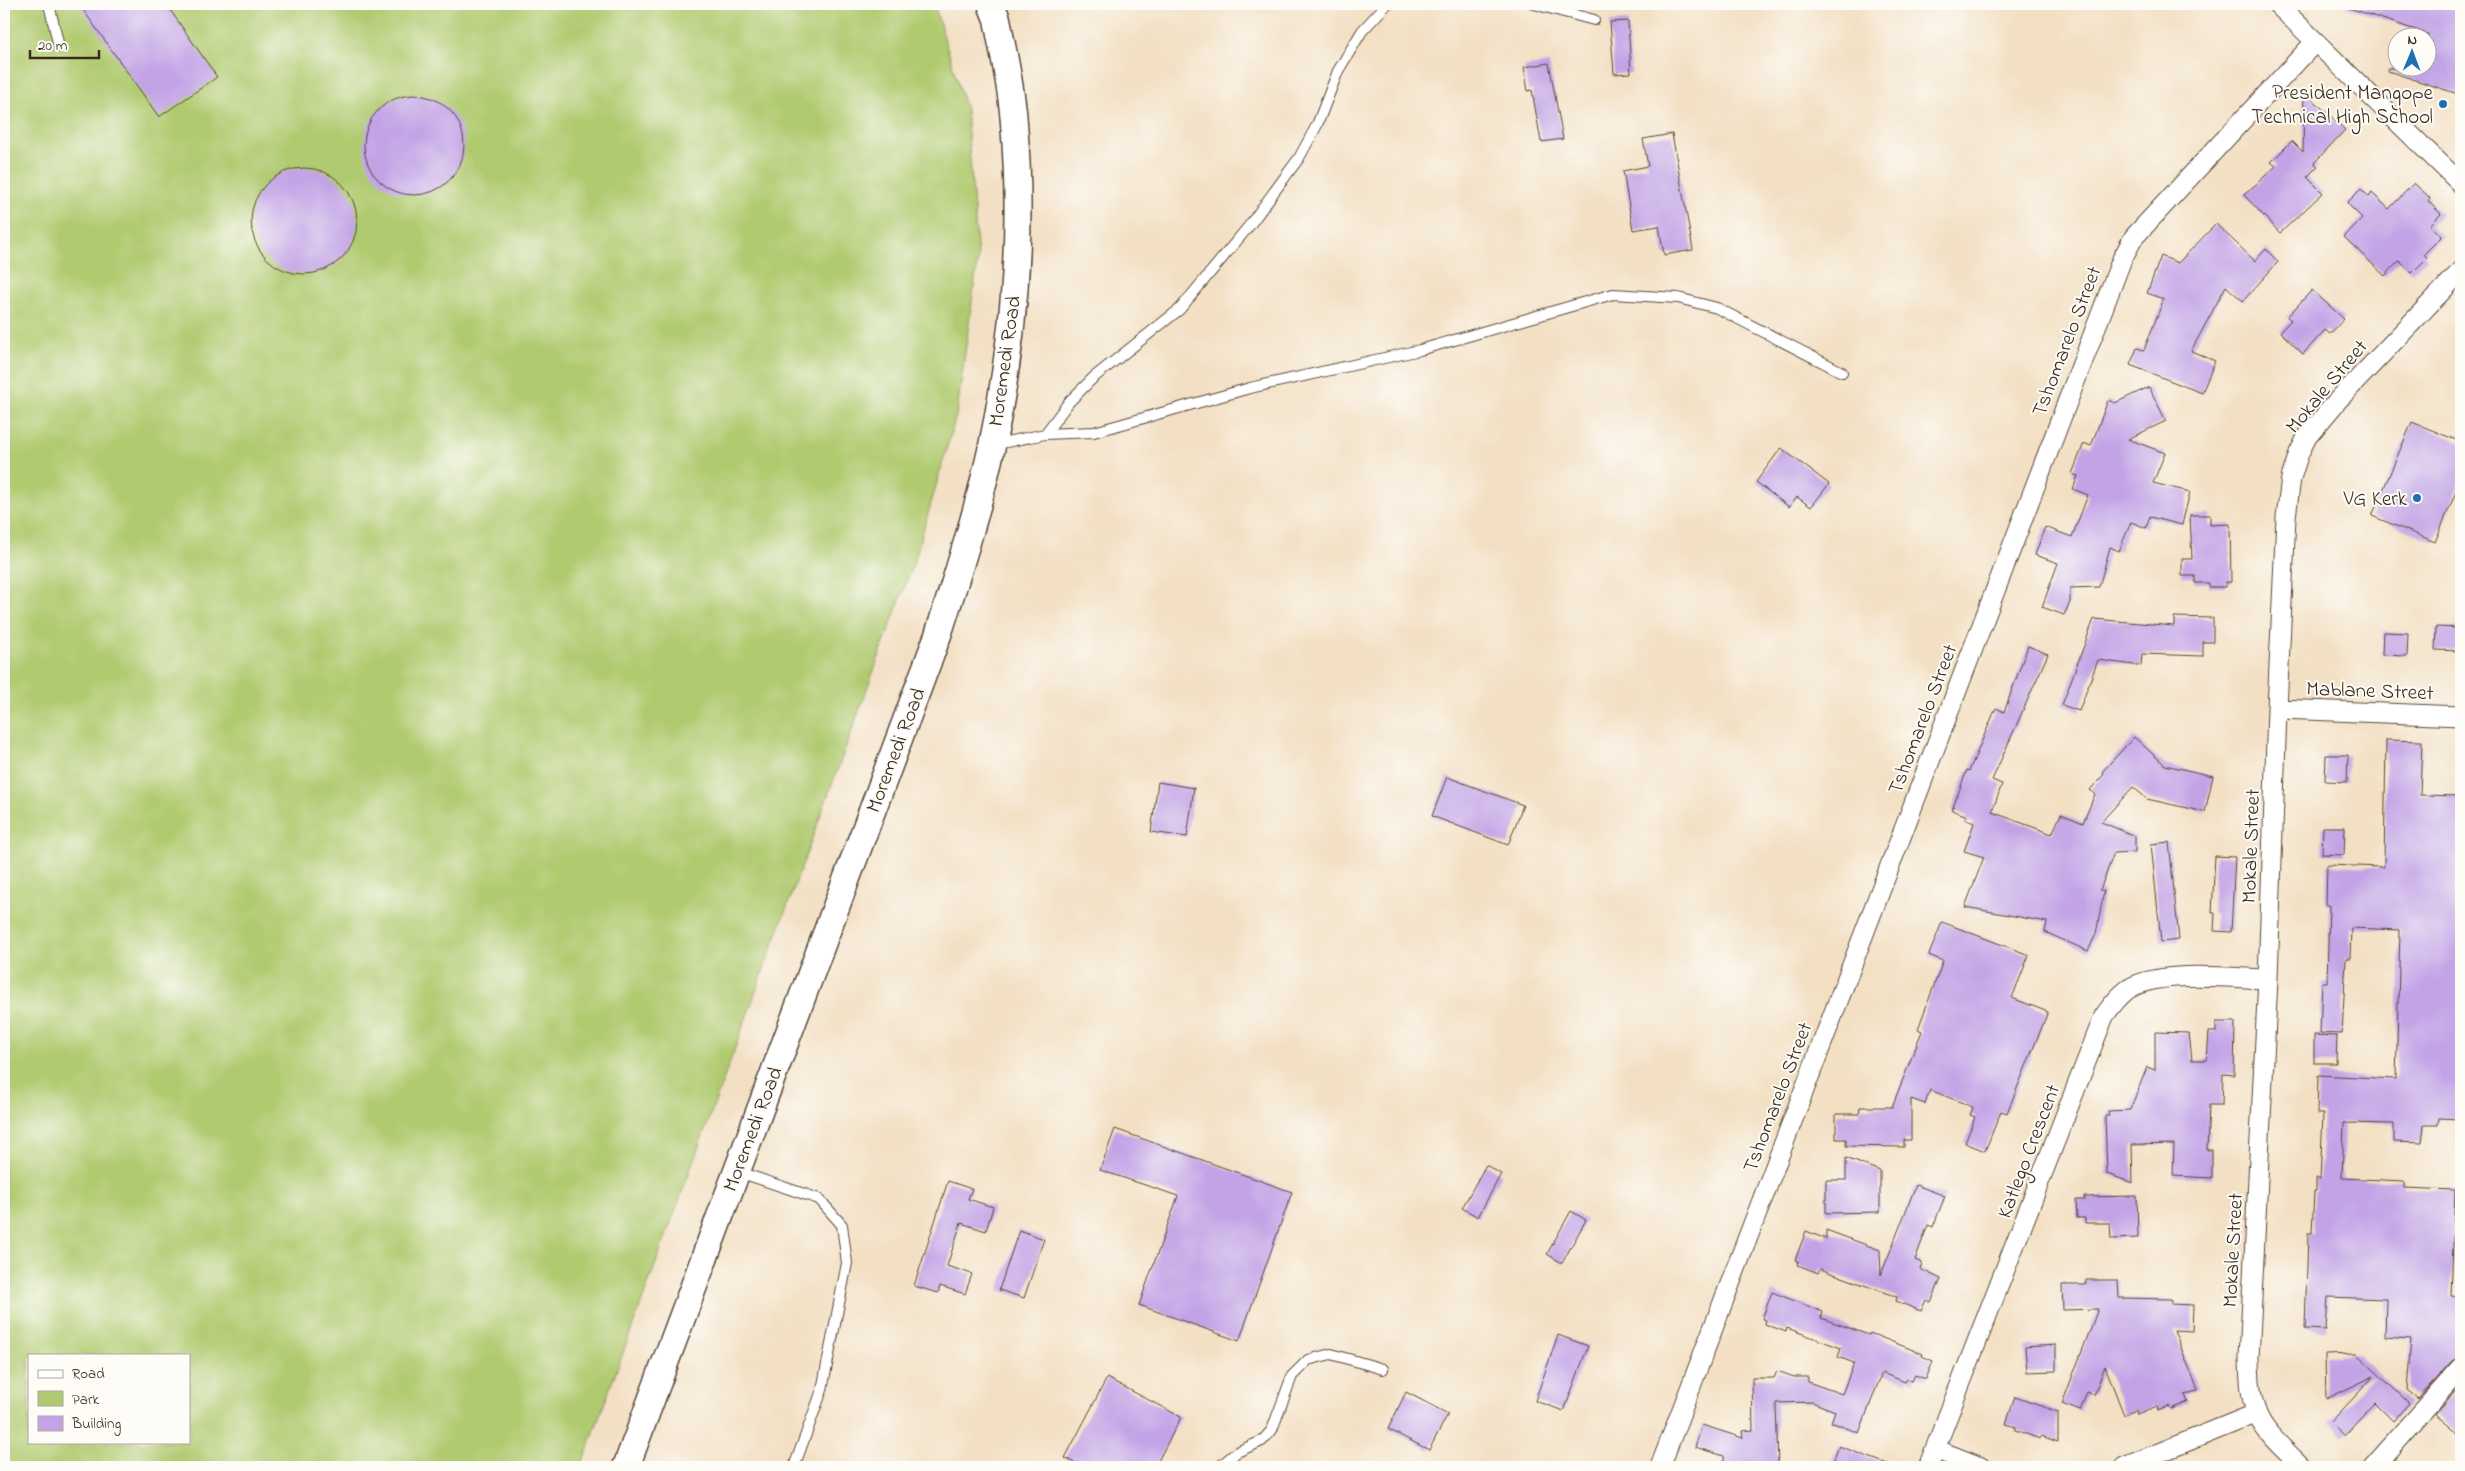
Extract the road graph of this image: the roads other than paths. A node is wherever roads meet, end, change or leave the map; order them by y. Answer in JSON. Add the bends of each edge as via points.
{"nodes":[{"id":1,"x":49,"y":4,"type":"edge"},
{"id":2,"x":991,"y":4,"type":"edge"},
{"id":3,"x":1387,"y":4,"type":"edge"},
{"id":4,"x":1534,"y":4,"type":"edge"},
{"id":5,"x":2277,"y":4,"type":"edge"},
{"id":6,"x":1594,"y":20,"type":"dead end"},
{"id":7,"x":2315,"y":42,"type":"junction"},
{"id":8,"x":59,"y":47,"type":"dead end"},
{"id":9,"x":2461,"y":184,"type":"edge"},
{"id":10,"x":2461,"y":271,"type":"edge"},
{"id":11,"x":1842,"y":372,"type":"dead end"},
{"id":12,"x":1045,"y":434,"type":"junction"},
{"id":13,"x":992,"y":446,"type":"junction"},
{"id":14,"x":2276,"y":709,"type":"junction"},
{"id":15,"x":2461,"y":716,"type":"edge"},
{"id":16,"x":2268,"y":979,"type":"junction"},
{"id":17,"x":736,"y":1171,"type":"junction"},
{"id":18,"x":2461,"y":1368,"type":"edge"},
{"id":19,"x":1383,"y":1369,"type":"dead end"},
{"id":20,"x":2255,"y":1414,"type":"junction"},
{"id":21,"x":1935,"y":1449,"type":"junction"},
{"id":22,"x":626,"y":1467,"type":"edge"},
{"id":23,"x":794,"y":1467,"type":"edge"},
{"id":24,"x":1219,"y":1467,"type":"edge"},
{"id":25,"x":1660,"y":1467,"type":"edge"},
{"id":26,"x":1928,"y":1467,"type":"edge"},
{"id":27,"x":1981,"y":1467,"type":"edge"},
{"id":28,"x":2124,"y":1467,"type":"edge"},
{"id":29,"x":2302,"y":1467,"type":"edge"},
{"id":30,"x":2373,"y":1467,"type":"edge"}],
"edges":[{"from":1,"to":8,"type":"lane"},
{"from":2,"to":13,"type":"street","name":"Moremedi Road","via":[[997,19],[1014,122],[1017,194],[1016,274]]},
{"from":3,"to":12,"type":"lane","via":[[1362,31],[1338,71],[1317,125],[1299,158],[1244,233],[1180,309],[1093,378],[1069,402]]},
{"from":4,"to":6,"type":"lane"},
{"from":5,"to":7,"type":"street"},
{"from":7,"to":9,"type":"street"},
{"from":7,"to":25,"type":"street","name":"Tshomarelo Street","via":[[2134,237],[2122,259]]},
{"from":10,"to":14,"type":"street","name":"Mokale Street","via":[[2338,400],[2307,437],[2299,453],[2290,478],[2286,517]]},
{"from":11,"to":12,"type":"lane","via":[[1717,308],[1678,298],[1612,294],[1420,350],[1250,388],[1094,432]]},
{"from":12,"to":13,"type":"lane"},
{"from":13,"to":17,"type":"street","name":"Moremedi Road","via":[[970,534],[938,635]]},
{"from":14,"to":15,"type":"street","name":"Mablane Street"},
{"from":14,"to":16,"type":"street","name":"Mokale Street"},
{"from":16,"to":20,"type":"street","name":"Mokale Street","via":[[2249,1358]]},
{"from":16,"to":21,"type":"street","name":"Katlego Crescent","via":[[2173,977],[2144,981],[2128,989],[2113,1003],[2104,1016]]},
{"from":17,"to":22,"type":"street","name":"Moremedi Road"},
{"from":17,"to":23,"type":"lane","via":[[819,1199],[842,1226],[847,1264],[822,1390]]},
{"from":18,"to":30,"type":"street"},
{"from":19,"to":24,"type":"lane","via":[[1331,1354],[1308,1360],[1292,1376],[1272,1430],[1262,1441],[1237,1452]]},
{"from":20,"to":28,"type":"street"},
{"from":20,"to":29,"type":"street","name":"Mokale Street","via":[[2271,1437]]},
{"from":21,"to":26,"type":"street","name":"Katlego Crescent"},
{"from":21,"to":27,"type":"street"}]}
